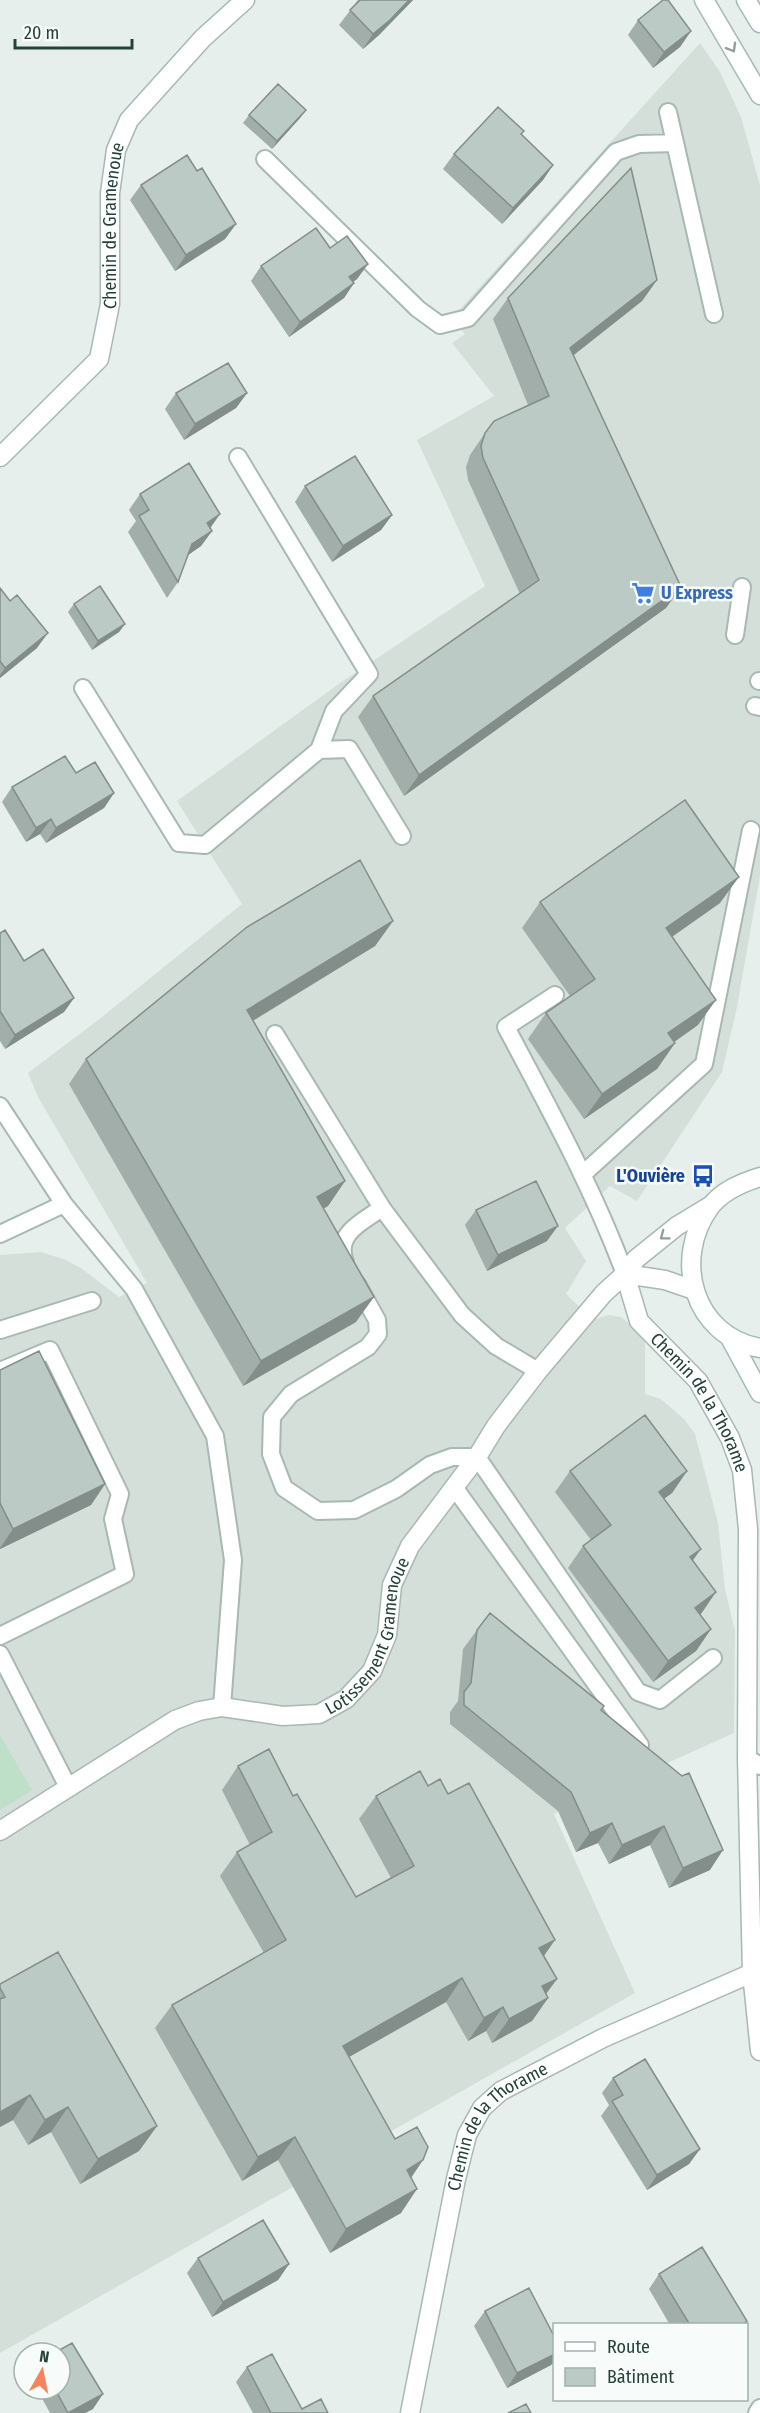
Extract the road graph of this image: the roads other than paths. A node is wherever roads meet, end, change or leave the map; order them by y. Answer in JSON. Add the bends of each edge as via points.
{"nodes":[{"id":1,"x":245,"y":0,"type":"edge"},
{"id":2,"x":704,"y":0,"type":"edge"},
{"id":3,"x":746,"y":0,"type":"edge"},
{"id":4,"x":760,"y":23,"type":"edge"},
{"id":5,"x":760,"y":95,"type":"edge"},
{"id":6,"x":668,"y":112,"type":"dead end"},
{"id":7,"x":675,"y":142,"type":"junction"},
{"id":8,"x":265,"y":159,"type":"dead end"},
{"id":9,"x":714,"y":314,"type":"dead end"},
{"id":10,"x":0,"y":457,"type":"edge"},
{"id":11,"x":238,"y":457,"type":"dead end"},
{"id":12,"x":742,"y":587,"type":"dead end"},
{"id":13,"x":735,"y":636,"type":"dead end"},
{"id":14,"x":83,"y":688,"type":"dead end"},
{"id":15,"x":319,"y":750,"type":"junction"},
{"id":16,"x":751,"y":830,"type":"dead end"},
{"id":17,"x":402,"y":836,"type":"dead end"},
{"id":18,"x":555,"y":995,"type":"dead end"},
{"id":19,"x":275,"y":1034,"type":"dead end"},
{"id":20,"x":0,"y":1106,"type":"edge"},
{"id":21,"x":583,"y":1174,"type":"junction"},
{"id":22,"x":760,"y":1177,"type":"edge"},
{"id":23,"x":64,"y":1204,"type":"junction"},
{"id":24,"x":710,"y":1206,"type":"junction"},
{"id":25,"x":382,"y":1208,"type":"junction"},
{"id":26,"x":0,"y":1234,"type":"edge"},
{"id":27,"x":625,"y":1274,"type":"junction"},
{"id":28,"x":694,"y":1290,"type":"junction"},
{"id":29,"x":92,"y":1301,"type":"dead end"},
{"id":30,"x":0,"y":1330,"type":"edge"},
{"id":31,"x":729,"y":1336,"type":"junction"},
{"id":32,"x":760,"y":1348,"type":"edge"},
{"id":33,"x":0,"y":1371,"type":"edge"},
{"id":34,"x":538,"y":1371,"type":"junction"},
{"id":35,"x":760,"y":1393,"type":"edge"},
{"id":36,"x":477,"y":1457,"type":"junction"},
{"id":37,"x":454,"y":1487,"type":"junction"},
{"id":38,"x":0,"y":1636,"type":"edge"},
{"id":39,"x":0,"y":1654,"type":"edge"},
{"id":40,"x":713,"y":1658,"type":"dead end"},
{"id":41,"x":222,"y":1707,"type":"junction"},
{"id":42,"x":640,"y":1745,"type":"edge"},
{"id":43,"x":753,"y":1762,"type":"edge"},
{"id":44,"x":68,"y":1787,"type":"junction"},
{"id":45,"x":0,"y":1831,"type":"edge"},
{"id":46,"x":752,"y":1973,"type":"junction"},
{"id":47,"x":760,"y":2051,"type":"edge"},
{"id":48,"x":760,"y":2408,"type":"edge"},
{"id":49,"x":411,"y":2413,"type":"edge"},
{"id":50,"x":757,"y":2413,"type":"edge"}],
"edges":[{"from":1,"to":10,"type":"street","name":"Chemin de Gramenoue","via":[[204,38],[129,120],[116,150],[110,193],[110,304],[99,359]]},
{"from":2,"to":5,"type":"street","one_way":true},
{"from":3,"to":4,"type":"street"},
{"from":6,"to":7,"type":"lane"},
{"from":7,"to":8,"type":"lane","via":[[639,144],[616,152],[468,318],[440,325],[418,309]]},
{"from":7,"to":9,"type":"lane"},
{"from":11,"to":15,"type":"lane","via":[[369,674],[334,711]]},
{"from":12,"to":13,"type":"lane"},
{"from":14,"to":15,"type":"lane","via":[[179,843],[205,845]]},
{"from":15,"to":17,"type":"lane","via":[[349,749]]},
{"from":16,"to":21,"type":"lane","via":[[704,1064]]},
{"from":18,"to":21,"type":"lane","via":[[506,1027]]},
{"from":19,"to":25,"type":"lane"},
{"from":20,"to":23,"type":"lane"},
{"from":21,"to":27,"type":"lane"},
{"from":22,"to":24,"type":"street","name":"Lotissement Gramenoue","via":[[742,1182]]},
{"from":23,"to":26,"type":"lane"},
{"from":23,"to":41,"type":"lane","via":[[134,1289],[215,1436],[233,1560]]},
{"from":24,"to":27,"type":"street","name":"Lotissement Gramenoue","one_way":true,"via":[[647,1249]]},
{"from":24,"to":28,"type":"street","via":[[695,1232],[690,1261]]},
{"from":25,"to":34,"type":"lane","via":[[462,1316],[496,1346]]},
{"from":25,"to":36,"type":"lane","via":[[347,1233],[341,1246],[343,1260],[377,1320],[378,1334],[368,1347],[291,1394],[272,1417],[274,1463],[284,1488],[318,1511],[354,1510],[396,1489],[430,1465],[452,1457]]},
{"from":27,"to":28,"type":"street","via":[[647,1276]]},
{"from":27,"to":34,"type":"street","name":"Lotissement Gramenoue"},
{"from":27,"to":43,"type":"street","name":"Chemin de la Thorame","via":[[639,1321],[698,1381],[730,1438],[742,1470],[748,1529]]},
{"from":28,"to":31,"type":"street","via":[[714,1324]]},
{"from":29,"to":30,"type":"lane"},
{"from":31,"to":32,"type":"street"},
{"from":31,"to":35,"type":"street"},
{"from":33,"to":38,"type":"lane","via":[[51,1350],[120,1494],[113,1519],[125,1574]]},
{"from":34,"to":36,"type":"street","name":"Lotissement Gramenoue"},
{"from":36,"to":37,"type":"street","name":"Lotissement Gramenoue"},
{"from":36,"to":40,"type":"lane","via":[[638,1692],[660,1700]]},
{"from":37,"to":41,"type":"street","name":"Lotissement Gramenoue","via":[[410,1546],[392,1586],[387,1635],[372,1671],[346,1700],[319,1714],[283,1716]]},
{"from":37,"to":42,"type":"lane"},
{"from":39,"to":44,"type":"lane"},
{"from":41,"to":44,"type":"street","name":"Lotissement Gramenoue","via":[[175,1720]]},
{"from":43,"to":46,"type":"street","name":"Chemin de la Thorame"},
{"from":44,"to":45,"type":"street","name":"Lotissement Gramenoue"},
{"from":46,"to":47,"type":"street","name":"Chemin de la Thorame"},
{"from":46,"to":49,"type":"street","name":"Chemin de la Thorame","via":[[592,2044],[501,2091],[482,2108],[467,2135],[456,2179]]},
{"from":48,"to":50,"type":"lane"}]}
